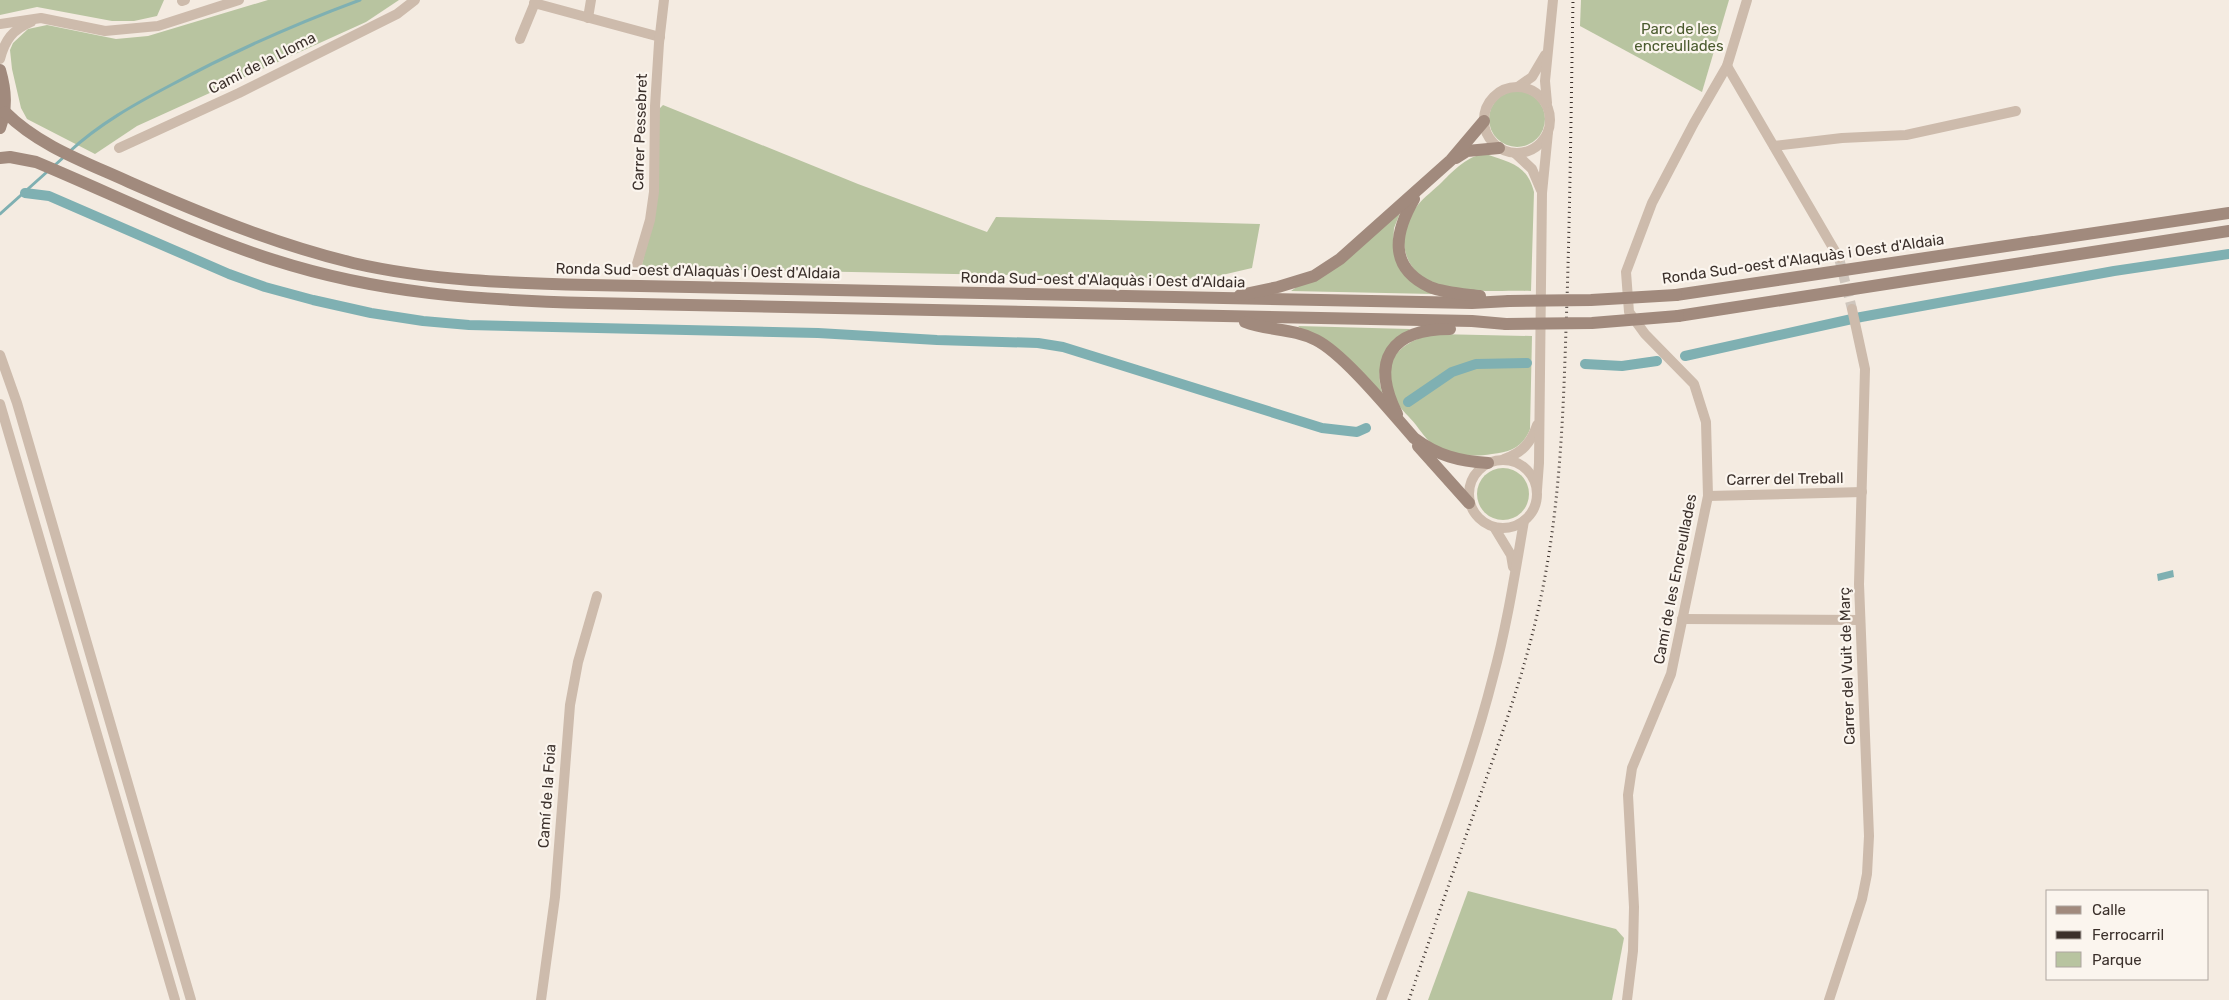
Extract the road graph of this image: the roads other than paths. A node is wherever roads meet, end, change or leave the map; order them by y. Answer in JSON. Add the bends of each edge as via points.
{"nodes":[{"id":1,"x":239,"y":0,"type":"edge"},
{"id":2,"x":415,"y":0,"type":"edge"},
{"id":3,"x":591,"y":0,"type":"edge"},
{"id":4,"x":664,"y":0,"type":"edge"},
{"id":5,"x":1553,"y":0,"type":"edge"},
{"id":6,"x":1747,"y":0,"type":"edge"},
{"id":7,"x":535,"y":2,"type":"edge"},
{"id":8,"x":41,"y":18,"type":"junction"},
{"id":9,"x":588,"y":18,"type":"junction"},
{"id":10,"x":0,"y":24,"type":"edge"},
{"id":11,"x":660,"y":37,"type":"junction"},
{"id":12,"x":520,"y":39,"type":"dead end"},
{"id":13,"x":1547,"y":52,"type":"junction"},
{"id":14,"x":0,"y":59,"type":"edge"},
{"id":15,"x":1726,"y":66,"type":"junction"},
{"id":16,"x":0,"y":70,"type":"edge"},
{"id":17,"x":1519,"y":86,"type":"junction"},
{"id":18,"x":1547,"y":105,"type":"junction"},
{"id":19,"x":2016,"y":110,"type":"dead end"},
{"id":20,"x":5,"y":112,"type":"junction"},
{"id":21,"x":1484,"y":120,"type":"junction"},
{"id":22,"x":0,"y":128,"type":"edge"},
{"id":23,"x":1548,"y":132,"type":"junction"},
{"id":24,"x":1774,"y":146,"type":"junction"},
{"id":25,"x":119,"y":148,"type":"dead end"},
{"id":26,"x":1499,"y":148,"type":"junction"},
{"id":27,"x":1515,"y":153,"type":"junction"},
{"id":28,"x":0,"y":158,"type":"edge"},
{"id":29,"x":1451,"y":160,"type":"junction"},
{"id":30,"x":1420,"y":190,"type":"junction"},
{"id":31,"x":1542,"y":193,"type":"junction"},
{"id":32,"x":2229,"y":213,"type":"edge"},
{"id":33,"x":2229,"y":231,"type":"edge"},
{"id":34,"x":1839,"y":258,"type":"tunnel mouth"},
{"id":35,"x":637,"y":264,"type":"dead end"},
{"id":36,"x":1231,"y":299,"type":"junction"},
{"id":37,"x":1509,"y":301,"type":"junction"},
{"id":38,"x":1852,"y":309,"type":"tunnel mouth"},
{"id":39,"x":1231,"y":317,"type":"junction"},
{"id":40,"x":1506,"y":324,"type":"junction"},
{"id":41,"x":0,"y":355,"type":"edge"},
{"id":42,"x":0,"y":404,"type":"edge"},
{"id":43,"x":1540,"y":417,"type":"junction"},
{"id":44,"x":1402,"y":425,"type":"junction"},
{"id":45,"x":1414,"y":438,"type":"junction"},
{"id":46,"x":1504,"y":460,"type":"junction"},
{"id":47,"x":1488,"y":463,"type":"junction"},
{"id":48,"x":1537,"y":490,"type":"junction"},
{"id":49,"x":1862,"y":492,"type":"junction"},
{"id":50,"x":1708,"y":496,"type":"junction"},
{"id":51,"x":1470,"y":503,"type":"junction"},
{"id":52,"x":1524,"y":521,"type":"junction"},
{"id":53,"x":1494,"y":527,"type":"junction"},
{"id":54,"x":1514,"y":578,"type":"junction"},
{"id":55,"x":597,"y":596,"type":"dead end"},
{"id":56,"x":1682,"y":619,"type":"junction"},
{"id":57,"x":1860,"y":620,"type":"junction"},
{"id":58,"x":175,"y":1000,"type":"edge"},
{"id":59,"x":191,"y":1000,"type":"edge"},
{"id":60,"x":541,"y":1000,"type":"edge"},
{"id":61,"x":1381,"y":1000,"type":"edge"},
{"id":62,"x":1627,"y":1000,"type":"edge"},
{"id":63,"x":1829,"y":1000,"type":"edge"}],
"edges":[{"from":1,"to":8,"type":"street","via":[[158,26],[105,31]]},
{"from":2,"to":25,"type":"street","name":"Camí de la Lloma","via":[[397,14]]},
{"from":3,"to":9,"type":"street"},
{"from":4,"to":11,"type":"street","name":"Carrer Pessebret"},
{"from":5,"to":13,"type":"street"},
{"from":6,"to":15,"type":"street","name":"Camí de les Encreullades"},
{"from":7,"to":9,"type":"street"},
{"from":7,"to":12,"type":"street"},
{"from":8,"to":10,"type":"street"},
{"from":8,"to":14,"type":"street","via":[[19,27],[5,41]]},
{"from":9,"to":11,"type":"street"},
{"from":11,"to":35,"type":"street","name":"Carrer Pessebret","via":[[654,192],[650,220]]},
{"from":13,"to":17,"type":"street","via":[[1532,77]]},
{"from":13,"to":18,"type":"street"},
{"from":15,"to":24,"type":"street"},
{"from":15,"to":50,"type":"street","name":"Camí de les Encreullades","via":[[1652,203],[1626,272],[1629,312],[1645,334],[1694,384],[1706,422]]},
{"from":16,"to":20,"type":"main road","via":[[5,88]]},
{"from":17,"to":18,"type":"street","via":[[1535,92]]},
{"from":17,"to":21,"type":"street","via":[[1494,96],[1485,110]]},
{"from":18,"to":23,"type":"street","via":[[1550,114]]},
{"from":19,"to":24,"type":"street","via":[[1906,135]]},
{"from":20,"to":22,"type":"main road"},
{"from":20,"to":36,"type":"main road","name":"Ronda Sud-oest d'Alaquàs i Oest d'Aldaia","via":[[22,129],[53,148],[212,218],[282,243],[354,263],[431,276],[580,285]]},
{"from":21,"to":26,"type":"street","via":[[1488,136]]},
{"from":21,"to":29,"type":"main road"},
{"from":23,"to":27,"type":"street","via":[[1535,148]]},
{"from":23,"to":31,"type":"street"},
{"from":24,"to":34,"type":"street"},
{"from":26,"to":27,"type":"street"},
{"from":26,"to":29,"type":"main road","via":[[1467,151]]},
{"from":27,"to":31,"type":"street","via":[[1532,168]]},
{"from":28,"to":39,"type":"main road","via":[[36,162],[206,235],[274,260],[350,280],[428,294],[589,303]]},
{"from":29,"to":30,"type":"main road"},
{"from":30,"to":36,"type":"main road","via":[[1340,259],[1314,276]]},
{"from":30,"to":37,"type":"main road","via":[[1399,232],[1401,256],[1409,272],[1431,287]]},
{"from":31,"to":43,"type":"street"},
{"from":32,"to":37,"type":"main road","name":"Ronda Sud-oest d'Alaquàs i Oest d'Aldaia","bridge":true,"via":[[1676,295]]},
{"from":33,"to":40,"type":"main road","bridge":true,"via":[[1678,316],[1592,324]]},
{"from":36,"to":37,"type":"main road","name":"Ronda Sud-oest d'Alaquàs i Oest d'Aldaia"},
{"from":38,"to":49,"type":"street","name":"Carrer del Vuit de Març","via":[[1865,369]]},
{"from":39,"to":40,"type":"main road","via":[[1463,320]]},
{"from":39,"to":44,"type":"main road","via":[[1316,340],[1340,359]]},
{"from":40,"to":44,"type":"main road","via":[[1487,328],[1425,330],[1411,334],[1395,346],[1386,364],[1384,382]]},
{"from":41,"to":59,"type":"street","via":[[17,403]]},
{"from":42,"to":58,"type":"street"},
{"from":43,"to":46,"type":"street","via":[[1530,442]]},
{"from":43,"to":48,"type":"street"},
{"from":44,"to":45,"type":"main road"},
{"from":45,"to":47,"type":"main road","via":[[1452,459]]},
{"from":45,"to":51,"type":"main road"},
{"from":46,"to":47,"type":"street"},
{"from":46,"to":48,"type":"street","via":[[1526,468]]},
{"from":47,"to":51,"type":"street","via":[[1474,475],[1468,493]]},
{"from":48,"to":52,"type":"street","via":[[1534,507]]},
{"from":49,"to":50,"type":"street","name":"Carrer del Treball"},
{"from":49,"to":57,"type":"street","name":"Carrer del Vuit de Març"},
{"from":50,"to":56,"type":"street","name":"Camí de les Encreullades"},
{"from":51,"to":53,"type":"street","via":[[1478,518]]},
{"from":52,"to":53,"type":"street","via":[[1505,528]]},
{"from":52,"to":54,"type":"street"},
{"from":53,"to":54,"type":"street","via":[[1510,555]]},
{"from":54,"to":61,"type":"street","via":[[1503,639],[1483,714]]},
{"from":55,"to":60,"type":"street","name":"Camí de la Foia","via":[[578,662],[570,705],[555,897]]},
{"from":56,"to":57,"type":"street"},
{"from":56,"to":62,"type":"street","name":"Camí de les Encreullades","via":[[1671,674],[1632,768],[1628,795],[1634,916]]},
{"from":57,"to":63,"type":"street","name":"Carrer del Vuit de Març","via":[[1869,836],[1867,874]]}]}
